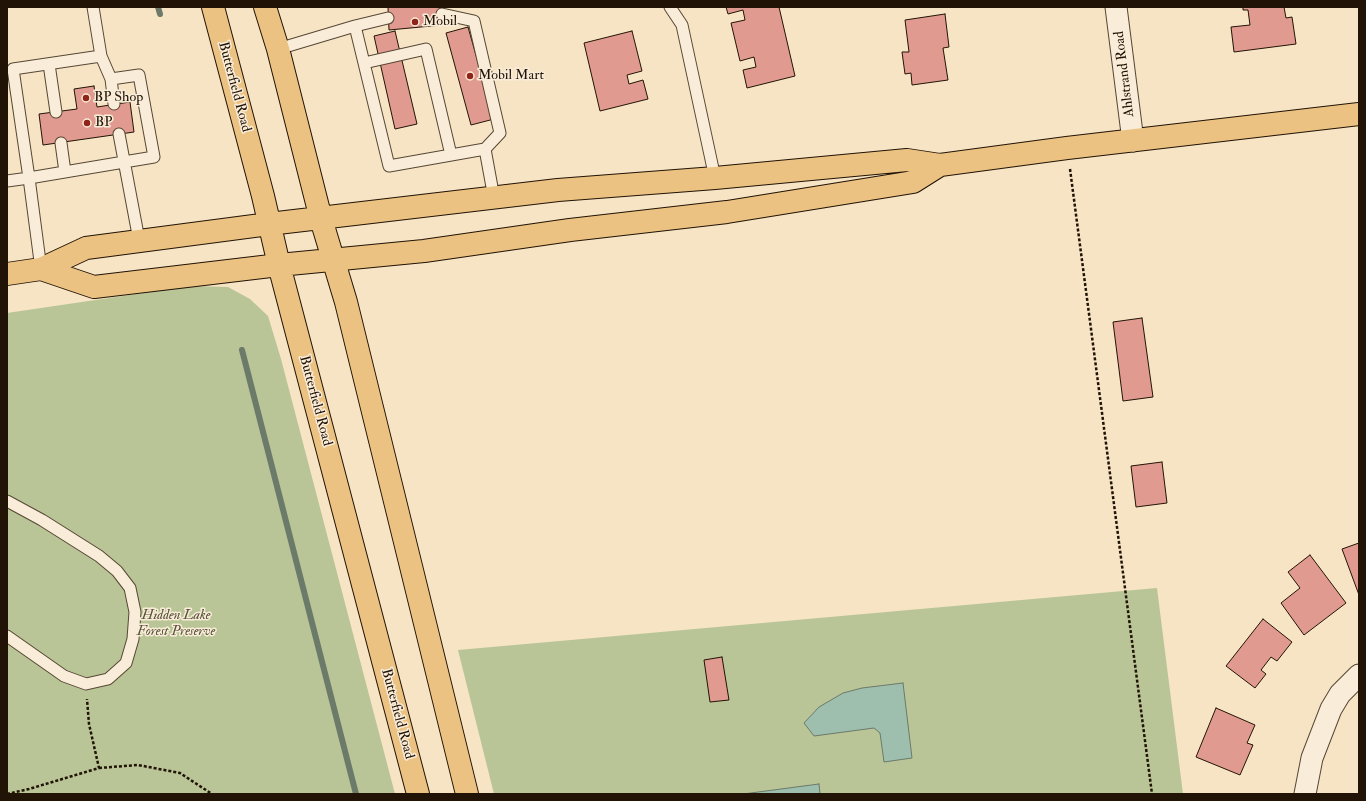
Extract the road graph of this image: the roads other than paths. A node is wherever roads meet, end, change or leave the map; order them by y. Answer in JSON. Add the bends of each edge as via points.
{"nodes":[{"id":1,"x":93,"y":7,"type":"edge"},
{"id":2,"x":213,"y":7,"type":"edge"},
{"id":3,"x":265,"y":7,"type":"edge"},
{"id":4,"x":670,"y":7,"type":"edge"},
{"id":5,"x":1116,"y":7,"type":"edge"},
{"id":6,"x":442,"y":14,"type":"dead end"},
{"id":7,"x":388,"y":18,"type":"dead end"},
{"id":8,"x":355,"y":26,"type":"junction"},
{"id":9,"x":278,"y":49,"type":"junction"},
{"id":10,"x":101,"y":56,"type":"junction"},
{"id":11,"x":49,"y":64,"type":"junction"},
{"id":12,"x":364,"y":64,"type":"junction"},
{"id":13,"x":111,"y":80,"type":"junction"},
{"id":14,"x":114,"y":104,"type":"dead end"},
{"id":15,"x":56,"y":112,"type":"dead end"},
{"id":16,"x":1359,"y":114,"type":"edge"},
{"id":17,"x":119,"y":134,"type":"dead end"},
{"id":18,"x":1133,"y":141,"type":"junction"},
{"id":19,"x":61,"y":143,"type":"dead end"},
{"id":20,"x":485,"y":148,"type":"junction"},
{"id":21,"x":450,"y":155,"type":"junction"},
{"id":22,"x":124,"y":162,"type":"junction"},
{"id":23,"x":940,"y":165,"type":"junction"},
{"id":24,"x":65,"y":172,"type":"junction"},
{"id":25,"x":29,"y":178,"type":"junction"},
{"id":26,"x":715,"y":178,"type":"junction"},
{"id":27,"x":7,"y":181,"type":"edge"},
{"id":28,"x":494,"y":198,"type":"junction"},
{"id":29,"x":321,"y":219,"type":"junction"},
{"id":30,"x":269,"y":224,"type":"junction"},
{"id":31,"x":140,"y":240,"type":"junction"},
{"id":32,"x":333,"y":260,"type":"junction"},
{"id":33,"x":279,"y":265,"type":"junction"},
{"id":34,"x":41,"y":269,"type":"junction"},
{"id":35,"x":7,"y":274,"type":"edge"},
{"id":36,"x":7,"y":501,"type":"edge"},
{"id":37,"x":7,"y":636,"type":"edge"},
{"id":38,"x":1359,"y":675,"type":"edge"},
{"id":39,"x":418,"y":794,"type":"edge"},
{"id":40,"x":467,"y":794,"type":"edge"},
{"id":41,"x":1305,"y":794,"type":"edge"}],
"edges":[{"from":1,"to":10,"type":"lane"},
{"from":2,"to":30,"type":"main road","name":"Butterfield Road"},
{"from":3,"to":9,"type":"main road"},
{"from":4,"to":26,"type":"lane","via":[[682,24]]},
{"from":5,"to":18,"type":"street","name":"Ahlstrand Road"},
{"from":6,"to":20,"type":"lane","via":[[474,21],[500,133]]},
{"from":7,"to":8,"type":"lane"},
{"from":8,"to":9,"type":"lane"},
{"from":8,"to":12,"type":"lane"},
{"from":9,"to":29,"type":"main road"},
{"from":10,"to":11,"type":"lane"},
{"from":10,"to":13,"type":"lane"},
{"from":11,"to":15,"type":"lane"},
{"from":11,"to":25,"type":"lane","via":[[13,69]]},
{"from":12,"to":21,"type":"lane","via":[[389,166]]},
{"from":12,"to":21,"type":"lane","via":[[426,49]]},
{"from":13,"to":14,"type":"lane"},
{"from":13,"to":22,"type":"lane","via":[[140,75],[154,157]]},
{"from":16,"to":18,"type":"main road"},
{"from":17,"to":22,"type":"lane"},
{"from":18,"to":23,"type":"main road"},
{"from":19,"to":24,"type":"lane"},
{"from":20,"to":21,"type":"lane"},
{"from":20,"to":28,"type":"lane"},
{"from":22,"to":24,"type":"lane"},
{"from":22,"to":31,"type":"lane"},
{"from":23,"to":26,"type":"main road","via":[[907,160]]},
{"from":23,"to":32,"type":"main road","via":[[914,182],[735,211]]},
{"from":24,"to":25,"type":"lane"},
{"from":25,"to":27,"type":"lane"},
{"from":25,"to":34,"type":"lane"},
{"from":26,"to":28,"type":"main road","via":[[558,190]]},
{"from":28,"to":29,"type":"main road"},
{"from":29,"to":30,"type":"main road"},
{"from":29,"to":32,"type":"main road"},
{"from":30,"to":31,"type":"main road"},
{"from":30,"to":33,"type":"main road","name":"Butterfield Road"},
{"from":31,"to":34,"type":"main road","via":[[86,248]]},
{"from":32,"to":33,"type":"main road"},
{"from":32,"to":40,"type":"main road","via":[[346,302]]},
{"from":33,"to":34,"type":"main road","via":[[94,287]]},
{"from":33,"to":39,"type":"main road","name":"Butterfield Road"},
{"from":34,"to":35,"type":"main road"},
{"from":36,"to":37,"type":"lane","via":[[99,556],[117,571],[130,588],[135,612],[133,638],[126,663],[108,679],[86,684],[64,676]]},
{"from":38,"to":41,"type":"street","via":[[1340,694],[1331,709],[1312,758]]}]}
